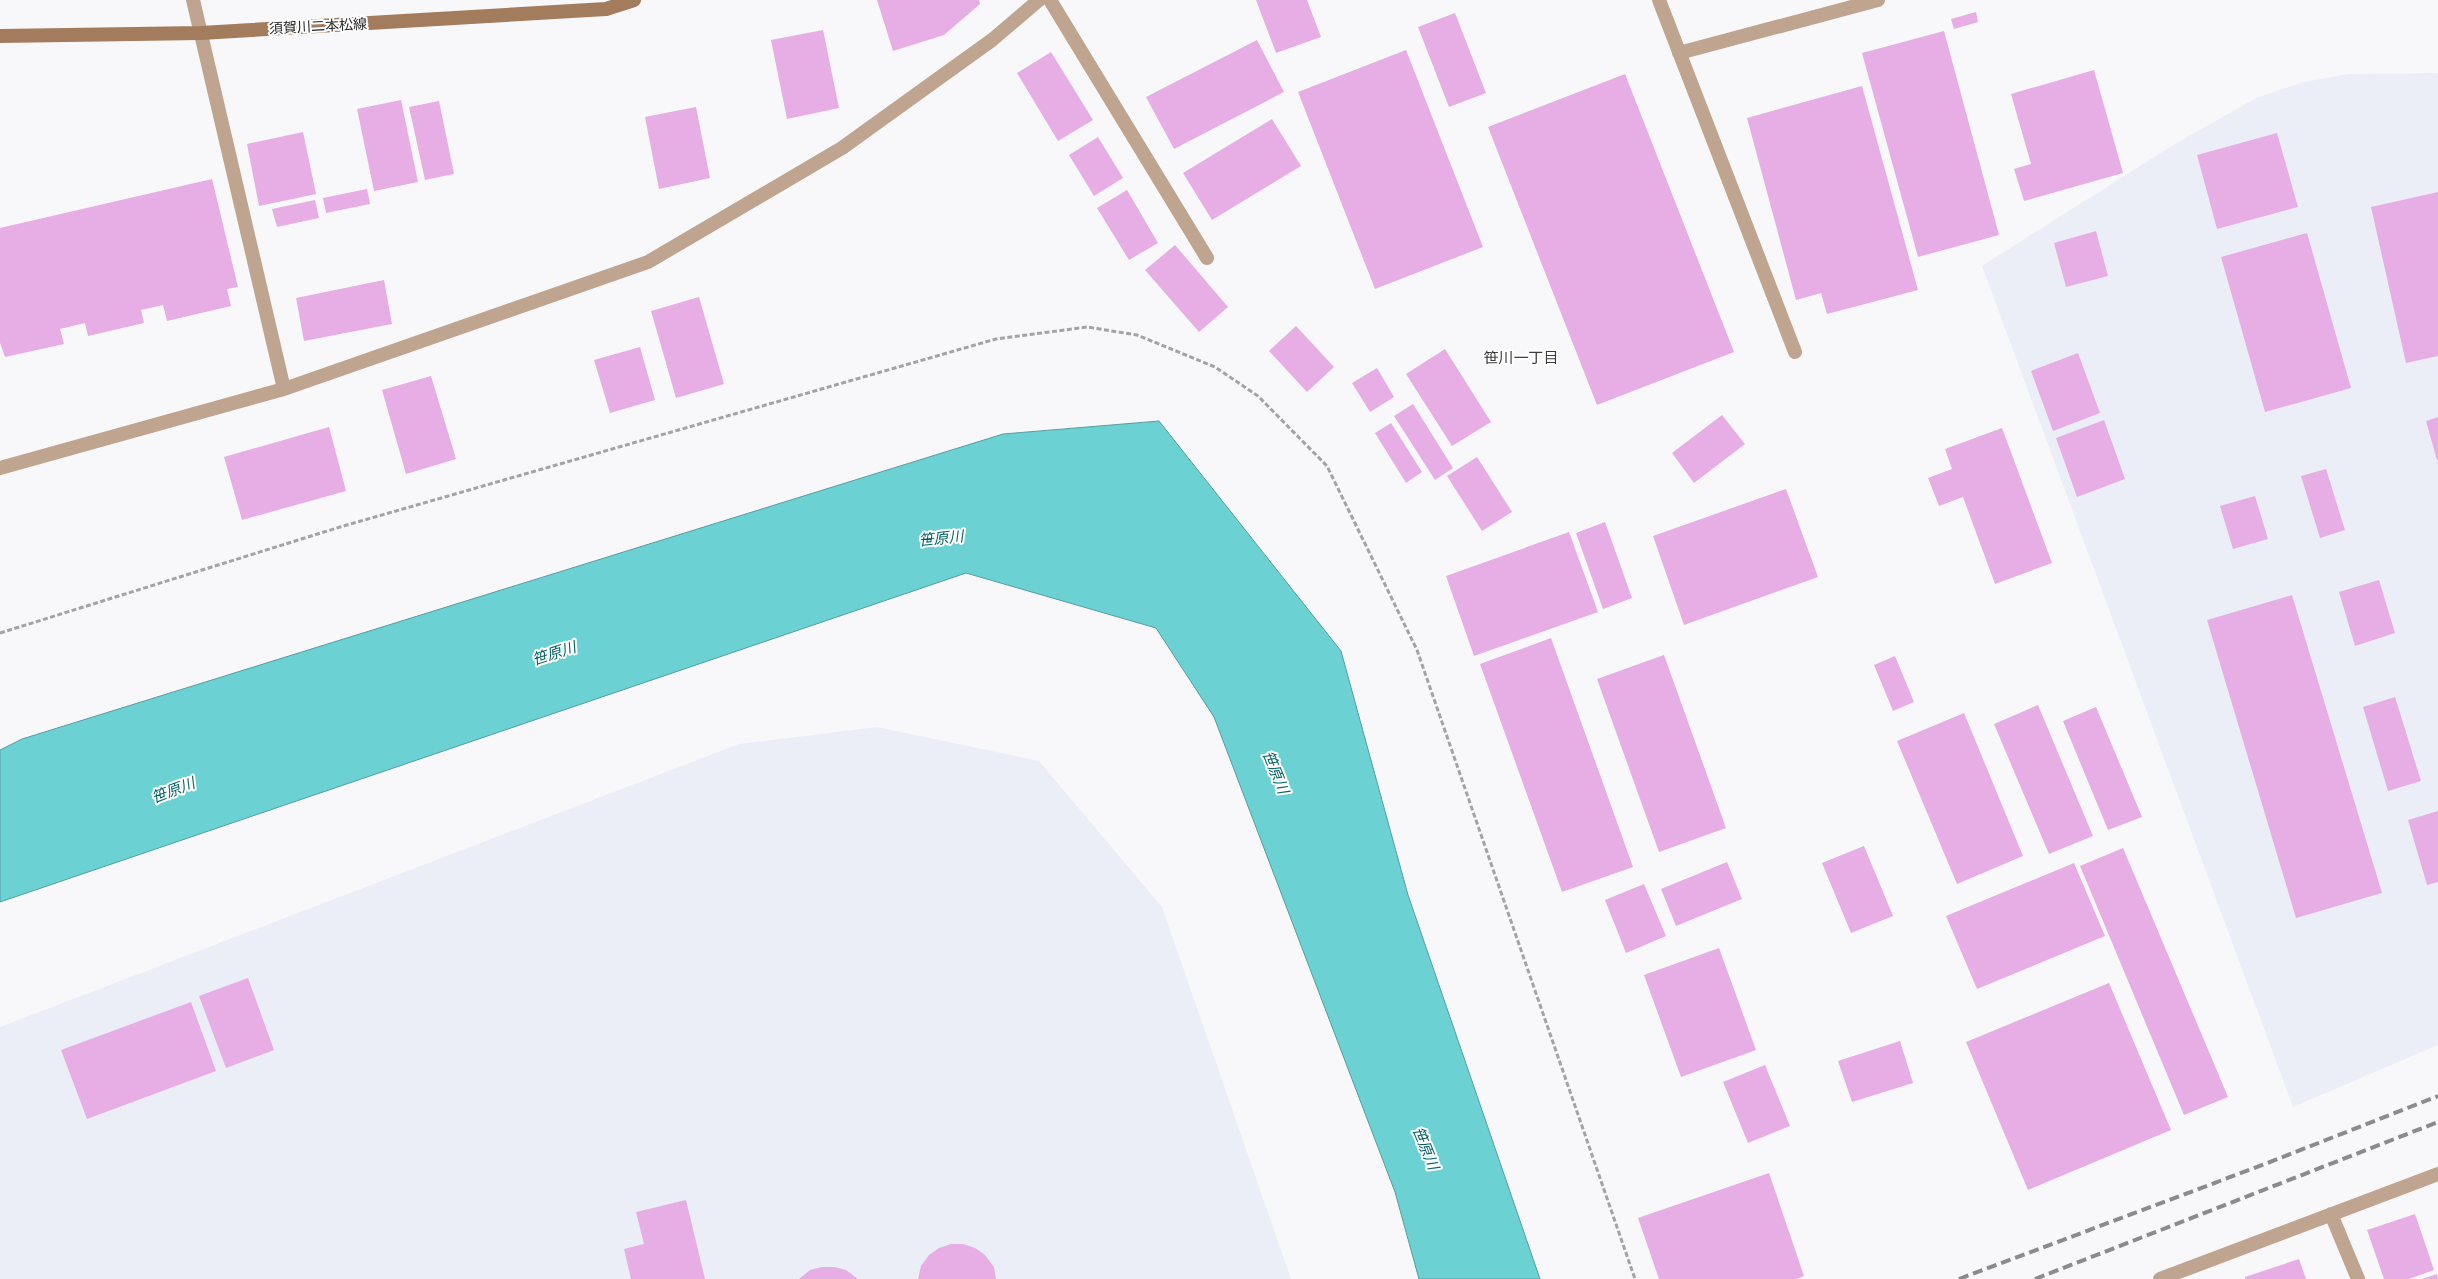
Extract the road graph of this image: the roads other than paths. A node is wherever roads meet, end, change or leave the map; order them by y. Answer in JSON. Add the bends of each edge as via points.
{"nodes":[{"id":1,"x":193,"y":0,"type":"edge"},
{"id":2,"x":634,"y":0,"type":"edge"},
{"id":3,"x":1039,"y":0,"type":"edge"},
{"id":4,"x":1050,"y":0,"type":"edge"},
{"id":5,"x":1659,"y":0,"type":"edge"},
{"id":6,"x":1878,"y":0,"type":"edge"},
{"id":7,"x":201,"y":33,"type":"junction"},
{"id":8,"x":0,"y":36,"type":"edge"},
{"id":9,"x":1679,"y":53,"type":"junction"},
{"id":10,"x":1207,"y":258,"type":"dead end"},
{"id":11,"x":1795,"y":352,"type":"dead end"},
{"id":12,"x":284,"y":389,"type":"junction"},
{"id":13,"x":0,"y":468,"type":"edge"},
{"id":14,"x":2438,"y":1174,"type":"edge"},
{"id":15,"x":2331,"y":1214,"type":"junction"},
{"id":16,"x":2160,"y":1279,"type":"edge"},
{"id":17,"x":2358,"y":1279,"type":"edge"}],
"edges":[{"from":1,"to":7,"type":"street"},
{"from":2,"to":7,"type":"main road","name":"須賀川二本松線","via":[[606,8]]},
{"from":3,"to":12,"type":"street","via":[[992,40],[842,148],[648,262]]},
{"from":4,"to":10,"type":"street"},
{"from":5,"to":9,"type":"street"},
{"from":6,"to":9,"type":"street"},
{"from":7,"to":8,"type":"main road","name":"須賀川二本松線"},
{"from":7,"to":12,"type":"street"},
{"from":9,"to":11,"type":"street"},
{"from":12,"to":13,"type":"street"},
{"from":14,"to":15,"type":"street"},
{"from":15,"to":16,"type":"street"},
{"from":15,"to":17,"type":"street"}]}
